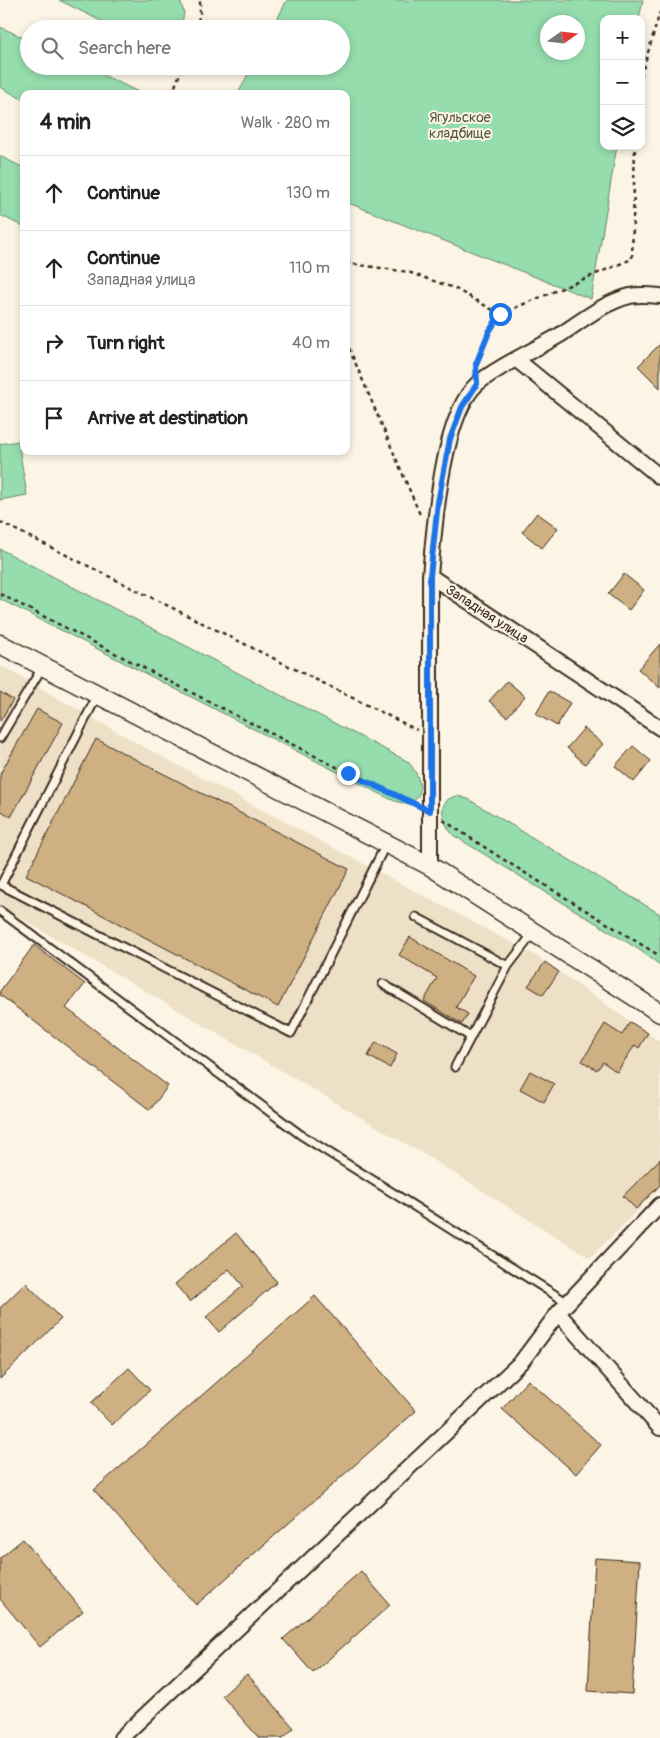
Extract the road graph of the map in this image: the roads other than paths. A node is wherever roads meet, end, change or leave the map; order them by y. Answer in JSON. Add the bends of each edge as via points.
{"nodes":[{"id":1,"x":660,"y":296,"type":"edge"},
{"id":2,"x":517,"y":360,"type":"junction"},
{"id":3,"x":660,"y":477,"type":"edge"},
{"id":4,"x":430,"y":576,"type":"junction"},
{"id":5,"x":0,"y":644,"type":"edge"},
{"id":6,"x":43,"y":666,"type":"junction"},
{"id":7,"x":98,"y":694,"type":"junction"},
{"id":8,"x":660,"y":728,"type":"edge"},
{"id":9,"x":0,"y":738,"type":"edge"},
{"id":10,"x":386,"y":844,"type":"junction"},
{"id":11,"x":430,"y":866,"type":"junction"},
{"id":12,"x":0,"y":911,"type":"edge"},
{"id":13,"x":416,"y":917,"type":"dead end"},
{"id":14,"x":534,"y":932,"type":"junction"},
{"id":15,"x":508,"y":966,"type":"junction"},
{"id":16,"x":383,"y":984,"type":"dead end"},
{"id":17,"x":660,"y":1013,"type":"edge"},
{"id":18,"x":471,"y":1037,"type":"junction"},
{"id":19,"x":456,"y":1067,"type":"dead end"},
{"id":20,"x":660,"y":1205,"type":"edge"},
{"id":21,"x":563,"y":1308,"type":"junction"},
{"id":22,"x":660,"y":1428,"type":"edge"},
{"id":23,"x":121,"y":1738,"type":"edge"}],
"edges":[{"from":1,"to":2,"type":"street","via":[[629,296]]},
{"from":2,"to":3,"type":"street"},
{"from":2,"to":4,"type":"street","via":[[477,384],[462,407],[450,439],[438,502]]},
{"from":4,"to":8,"type":"street","name":"Западная улица"},
{"from":4,"to":11,"type":"street","name":"Западная улица"},
{"from":5,"to":6,"type":"street"},
{"from":6,"to":7,"type":"street"},
{"from":6,"to":9,"type":"lane"},
{"from":7,"to":10,"type":"street"},
{"from":7,"to":10,"type":"lane","via":[[1,885],[291,1033]]},
{"from":10,"to":11,"type":"street"},
{"from":11,"to":14,"type":"street"},
{"from":12,"to":21,"type":"lane","via":[[301,1135]]},
{"from":13,"to":15,"type":"lane"},
{"from":14,"to":15,"type":"lane"},
{"from":14,"to":17,"type":"street"},
{"from":15,"to":18,"type":"lane"},
{"from":16,"to":18,"type":"lane"},
{"from":18,"to":19,"type":"lane"},
{"from":20,"to":21,"type":"street"},
{"from":21,"to":22,"type":"street"},
{"from":21,"to":23,"type":"street","via":[[522,1361]]}]}
